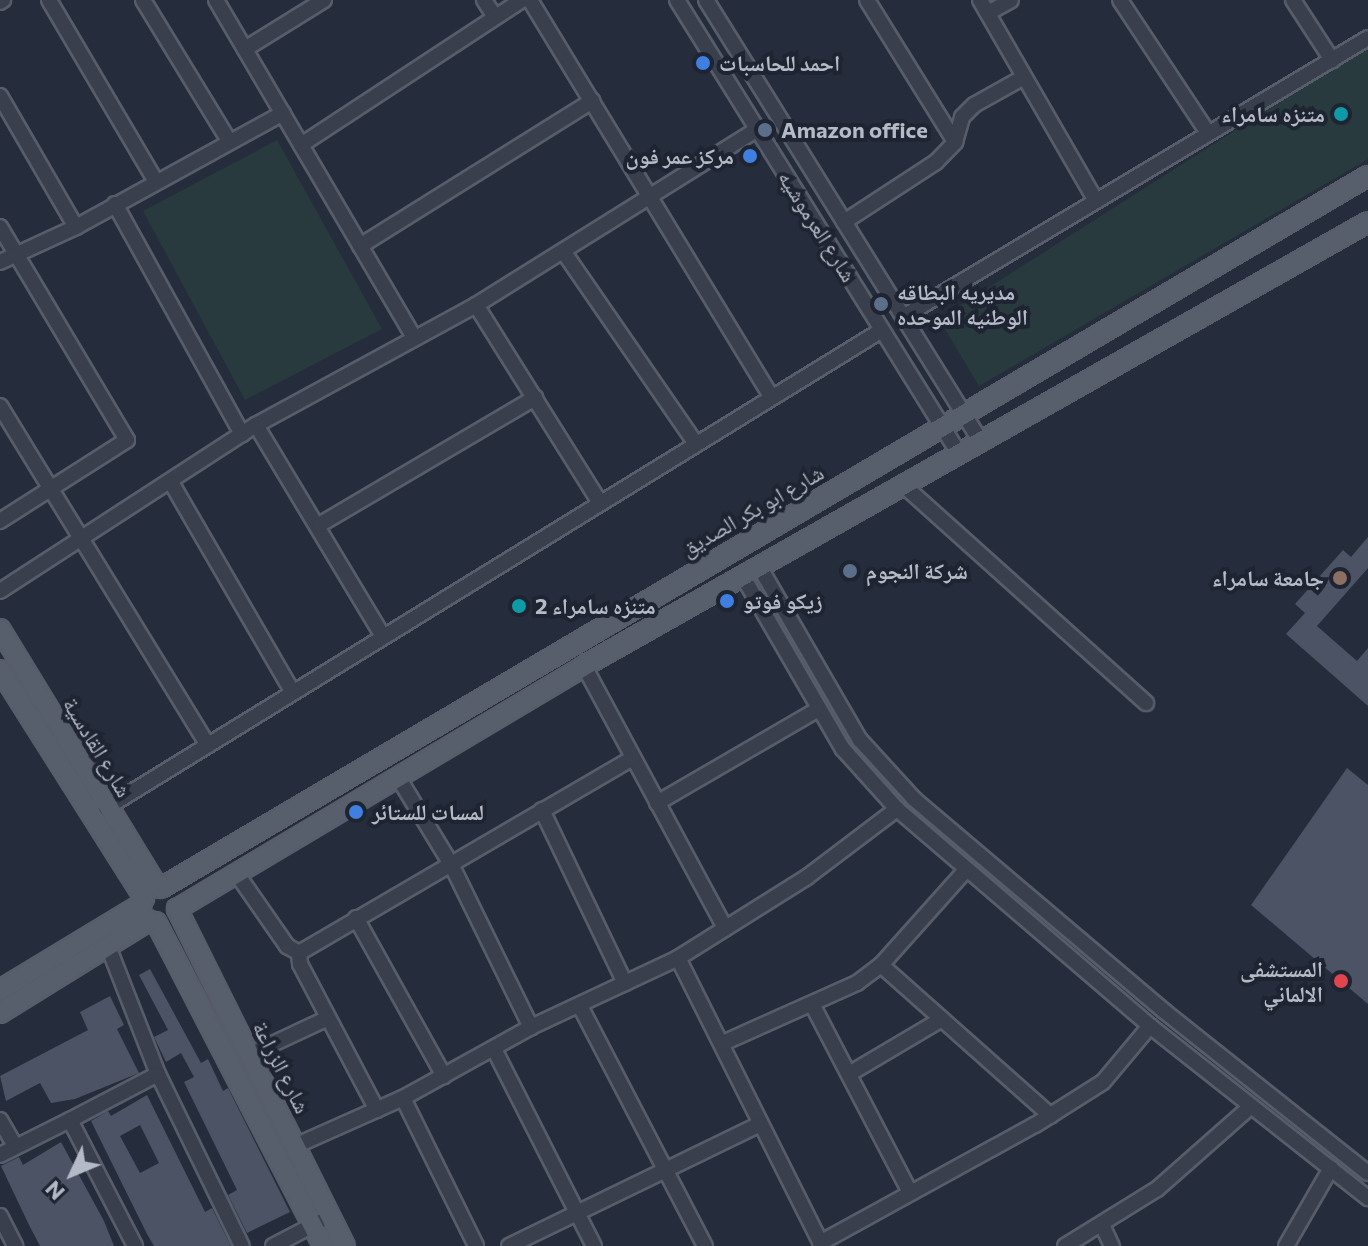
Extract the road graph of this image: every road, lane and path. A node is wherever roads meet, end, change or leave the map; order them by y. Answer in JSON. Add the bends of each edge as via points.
{"nodes":[{"id":1,"x":49,"y":0,"type":"edge"},
{"id":2,"x":143,"y":0,"type":"edge"},
{"id":3,"x":216,"y":0,"type":"edge"},
{"id":4,"x":324,"y":0,"type":"edge"},
{"id":5,"x":484,"y":0,"type":"edge"},
{"id":6,"x":522,"y":0,"type":"edge"},
{"id":7,"x":530,"y":0,"type":"edge"},
{"id":8,"x":679,"y":0,"type":"edge"},
{"id":9,"x":706,"y":0,"type":"edge"},
{"id":10,"x":867,"y":0,"type":"edge"},
{"id":11,"x":980,"y":0,"type":"edge"},
{"id":12,"x":1011,"y":0,"type":"edge"},
{"id":13,"x":1120,"y":0,"type":"edge"},
{"id":14,"x":1293,"y":0,"type":"edge"},
{"id":15,"x":988,"y":13,"type":"junction"},
{"id":16,"x":495,"y":17,"type":"junction"},
{"id":17,"x":1368,"y":38,"type":"edge"},
{"id":18,"x":245,"y":49,"type":"junction"},
{"id":19,"x":1332,"y":60,"type":"junction"},
{"id":20,"x":1024,"y":77,"type":"junction"},
{"id":21,"x":0,"y":96,"type":"edge"},
{"id":22,"x":592,"y":101,"type":"junction"},
{"id":23,"x":283,"y":113,"type":"junction"},
{"id":24,"x":758,"y":129,"type":"junction"},
{"id":25,"x":1208,"y":133,"type":"junction"},
{"id":26,"x":229,"y":141,"type":"junction"},
{"id":27,"x":955,"y":142,"type":"junction"},
{"id":28,"x":301,"y":145,"type":"junction"},
{"id":29,"x":1368,"y":176,"type":"edge"},
{"id":30,"x":155,"y":180,"type":"junction"},
{"id":31,"x":652,"y":195,"type":"junction"},
{"id":32,"x":1095,"y":199,"type":"junction"},
{"id":33,"x":115,"y":204,"type":"junction"},
{"id":34,"x":844,"y":222,"type":"junction"},
{"id":35,"x":1368,"y":222,"type":"edge"},
{"id":36,"x":0,"y":227,"type":"edge"},
{"id":37,"x":76,"y":227,"type":"junction"},
{"id":38,"x":360,"y":246,"type":"junction"},
{"id":39,"x":563,"y":251,"type":"junction"},
{"id":40,"x":15,"y":253,"type":"junction"},
{"id":41,"x":0,"y":262,"type":"edge"},
{"id":42,"x":476,"y":305,"type":"junction"},
{"id":43,"x":903,"y":317,"type":"junction"},
{"id":44,"x":882,"y":330,"type":"junction"},
{"id":45,"x":413,"y":336,"type":"junction"},
{"id":46,"x":771,"y":397,"type":"junction"},
{"id":47,"x":535,"y":398,"type":"junction"},
{"id":48,"x":0,"y":406,"type":"edge"},
{"id":49,"x":963,"y":414,"type":"junction"},
{"id":50,"x":256,"y":425,"type":"junction"},
{"id":51,"x":942,"y":426,"type":"junction"},
{"id":52,"x":242,"y":434,"type":"junction"},
{"id":53,"x":980,"y":440,"type":"junction"},
{"id":54,"x":695,"y":442,"type":"junction"},
{"id":55,"x":958,"y":452,"type":"junction"},
{"id":56,"x":172,"y":484,"type":"junction"},
{"id":57,"x":902,"y":484,"type":"junction"},
{"id":58,"x":52,"y":490,"type":"junction"},
{"id":59,"x":599,"y":501,"type":"junction"},
{"id":60,"x":0,"y":521,"type":"edge"},
{"id":61,"x":319,"y":525,"type":"junction"},
{"id":62,"x":83,"y":541,"type":"junction"},
{"id":63,"x":759,"y":566,"type":"junction"},
{"id":64,"x":742,"y":575,"type":"junction"},
{"id":65,"x":0,"y":591,"type":"edge"},
{"id":66,"x":0,"y":629,"type":"edge"},
{"id":67,"x":383,"y":636,"type":"junction"},
{"id":68,"x":584,"y":666,"type":"junction"},
{"id":69,"x":0,"y":670,"type":"edge"},
{"id":70,"x":293,"y":693,"type":"junction"},
{"id":71,"x":1146,"y":703,"type":"dead end"},
{"id":72,"x":817,"y":710,"type":"junction"},
{"id":73,"x":208,"y":745,"type":"junction"},
{"id":74,"x":633,"y":758,"type":"junction"},
{"id":75,"x":398,"y":777,"type":"junction"},
{"id":76,"x":657,"y":803,"type":"junction"},
{"id":77,"x":106,"y":808,"type":"junction"},
{"id":78,"x":897,"y":809,"type":"junction"},
{"id":79,"x":542,"y":810,"type":"junction"},
{"id":80,"x":451,"y":864,"type":"junction"},
{"id":81,"x":966,"y":870,"type":"junction"},
{"id":82,"x":237,"y":874,"type":"junction"},
{"id":83,"x":152,"y":903,"type":"junction"},
{"id":84,"x":177,"y":909,"type":"junction"},
{"id":85,"x":356,"y":918,"type":"junction"},
{"id":86,"x":725,"y":928,"type":"junction"},
{"id":87,"x":108,"y":946,"type":"junction"},
{"id":88,"x":299,"y":953,"type":"junction"},
{"id":89,"x":678,"y":958,"type":"junction"},
{"id":90,"x":881,"y":965,"type":"junction"},
{"id":91,"x":625,"y":983,"type":"junction"},
{"id":92,"x":0,"y":990,"type":"edge"},
{"id":93,"x":580,"y":1006,"type":"junction"},
{"id":94,"x":813,"y":1006,"type":"junction"},
{"id":95,"x":0,"y":1013,"type":"edge"},
{"id":96,"x":328,"y":1018,"type":"junction"},
{"id":97,"x":942,"y":1019,"type":"junction"},
{"id":98,"x":1150,"y":1026,"type":"junction"},
{"id":99,"x":531,"y":1027,"type":"junction"},
{"id":100,"x":723,"y":1043,"type":"junction"},
{"id":101,"x":494,"y":1049,"type":"junction"},
{"id":102,"x":249,"y":1055,"type":"junction"},
{"id":103,"x":158,"y":1074,"type":"junction"},
{"id":104,"x":849,"y":1074,"type":"junction"},
{"id":105,"x":444,"y":1076,"type":"junction"},
{"id":106,"x":403,"y":1098,"type":"junction"},
{"id":107,"x":1251,"y":1106,"type":"junction"},
{"id":108,"x":377,"y":1110,"type":"junction"},
{"id":109,"x":1051,"y":1116,"type":"junction"},
{"id":110,"x":0,"y":1120,"type":"edge"},
{"id":111,"x":70,"y":1120,"type":"junction"},
{"id":112,"x":760,"y":1124,"type":"junction"},
{"id":113,"x":15,"y":1146,"type":"junction"},
{"id":114,"x":295,"y":1146,"type":"junction"},
{"id":115,"x":0,"y":1155,"type":"edge"},
{"id":116,"x":665,"y":1167,"type":"junction"},
{"id":117,"x":1331,"y":1168,"type":"junction"},
{"id":118,"x":1368,"y":1173,"type":"edge"},
{"id":119,"x":910,"y":1192,"type":"junction"},
{"id":120,"x":1368,"y":1198,"type":"edge"},
{"id":121,"x":578,"y":1213,"type":"junction"},
{"id":122,"x":0,"y":1216,"type":"edge"},
{"id":123,"x":330,"y":1216,"type":"junction"},
{"id":124,"x":313,"y":1226,"type":"junction"},
{"id":125,"x":1103,"y":1227,"type":"junction"},
{"id":126,"x":821,"y":1244,"type":"edge"},
{"id":127,"x":15,"y":1246,"type":"edge"},
{"id":128,"x":135,"y":1246,"type":"edge"},
{"id":129,"x":242,"y":1246,"type":"edge"},
{"id":130,"x":273,"y":1246,"type":"edge"},
{"id":131,"x":323,"y":1246,"type":"edge"},
{"id":132,"x":345,"y":1246,"type":"edge"},
{"id":133,"x":476,"y":1246,"type":"edge"},
{"id":134,"x":509,"y":1246,"type":"edge"},
{"id":135,"x":594,"y":1246,"type":"edge"},
{"id":136,"x":705,"y":1246,"type":"edge"},
{"id":137,"x":1065,"y":1246,"type":"edge"},
{"id":138,"x":1112,"y":1246,"type":"edge"},
{"id":139,"x":1286,"y":1246,"type":"edge"}],
"edges":[{"from":1,"to":30,"type":"street"},
{"from":2,"to":26,"type":"street"},
{"from":3,"to":18,"type":"street"},
{"from":4,"to":18,"type":"street"},
{"from":5,"to":16,"type":"street"},
{"from":6,"to":16,"type":"street"},
{"from":7,"to":22,"type":"street"},
{"from":8,"to":24,"type":"street","name":"شارع العرموشيه"},
{"from":9,"to":34,"type":"street","name":"شارع العرموشيه"},
{"from":10,"to":27,"type":"street"},
{"from":11,"to":15,"type":"street"},
{"from":12,"to":15,"type":"street"},
{"from":13,"to":25,"type":"street"},
{"from":14,"to":19,"type":"street"},
{"from":15,"to":20,"type":"street"},
{"from":16,"to":28,"type":"street"},
{"from":17,"to":19,"type":"street"},
{"from":18,"to":23,"type":"street"},
{"from":19,"to":25,"type":"street"},
{"from":20,"to":27,"type":"street","via":[[974,105],[962,117]]},
{"from":20,"to":32,"type":"street"},
{"from":21,"to":37,"type":"street"},
{"from":22,"to":31,"type":"street"},
{"from":22,"to":38,"type":"street"},
{"from":23,"to":26,"type":"street"},
{"from":23,"to":28,"type":"street"},
{"from":24,"to":31,"type":"street"},
{"from":24,"to":44,"type":"street","name":"شارع العرموشيه"},
{"from":25,"to":32,"type":"street"},
{"from":26,"to":30,"type":"street"},
{"from":27,"to":34,"type":"street","via":[[936,162]]},
{"from":28,"to":38,"type":"street"},
{"from":29,"to":49,"type":"main road","name":"شارع ابو بكر الصديق"},
{"from":30,"to":33,"type":"street"},
{"from":31,"to":39,"type":"street"},
{"from":31,"to":46,"type":"street"},
{"from":32,"to":43,"type":"street"},
{"from":33,"to":37,"type":"street"},
{"from":33,"to":52,"type":"street"},
{"from":34,"to":43,"type":"street","name":"شارع العرموشيه"},
{"from":35,"to":53,"type":"main road"},
{"from":36,"to":40,"type":"street"},
{"from":37,"to":40,"type":"street"},
{"from":38,"to":45,"type":"street"},
{"from":39,"to":42,"type":"street"},
{"from":39,"to":54,"type":"street"},
{"from":40,"to":41,"type":"street"},
{"from":40,"to":58,"type":"street","via":[[127,440]]},
{"from":42,"to":45,"type":"street"},
{"from":42,"to":47,"type":"street"},
{"from":43,"to":49,"type":"street","name":"شارع العرموشيه"},
{"from":44,"to":46,"type":"street"},
{"from":44,"to":51,"type":"street","name":"شارع العرموشيه"},
{"from":45,"to":50,"type":"street"},
{"from":46,"to":54,"type":"street"},
{"from":47,"to":59,"type":"street"},
{"from":47,"to":61,"type":"street"},
{"from":48,"to":58,"type":"street"},
{"from":49,"to":51,"type":"main road","name":"شارع ابو بكر الصديق"},
{"from":49,"to":53,"type":"street","name":"شارع العرموشيه"},
{"from":50,"to":52,"type":"street"},
{"from":50,"to":61,"type":"street"},
{"from":51,"to":55,"type":"street","name":"شارع العرموشيه"},
{"from":51,"to":83,"type":"main road","name":"شارع ابو بكر الصديق"},
{"from":52,"to":56,"type":"street"},
{"from":53,"to":55,"type":"main road"},
{"from":54,"to":59,"type":"street"},
{"from":55,"to":57,"type":"main road"},
{"from":56,"to":62,"type":"street"},
{"from":56,"to":70,"type":"street"},
{"from":57,"to":63,"type":"main road"},
{"from":57,"to":71,"type":"street"},
{"from":58,"to":60,"type":"street"},
{"from":58,"to":62,"type":"street"},
{"from":59,"to":67,"type":"street"},
{"from":61,"to":67,"type":"street"},
{"from":62,"to":65,"type":"street"},
{"from":62,"to":73,"type":"street"},
{"from":63,"to":64,"type":"main road"},
{"from":63,"to":118,"type":"street","via":[[851,727],[914,799],[1164,1011]]},
{"from":64,"to":68,"type":"main road"},
{"from":64,"to":72,"type":"street"},
{"from":66,"to":77,"type":"main road","name":"شارع القادسية"},
{"from":67,"to":70,"type":"street"},
{"from":68,"to":74,"type":"street"},
{"from":68,"to":75,"type":"main road"},
{"from":69,"to":83,"type":"main road","name":"شارع القادسية"},
{"from":70,"to":73,"type":"street"},
{"from":72,"to":76,"type":"street"},
{"from":72,"to":78,"type":"street","via":[[843,749]]},
{"from":73,"to":77,"type":"street"},
{"from":74,"to":76,"type":"street"},
{"from":74,"to":79,"type":"street"},
{"from":75,"to":80,"type":"street"},
{"from":75,"to":82,"type":"main road"},
{"from":76,"to":86,"type":"street"},
{"from":77,"to":83,"type":"main road","name":"شارع القادسية"},
{"from":78,"to":81,"type":"street"},
{"from":78,"to":86,"type":"street","via":[[807,877]]},
{"from":79,"to":80,"type":"street"},
{"from":79,"to":91,"type":"street"},
{"from":80,"to":85,"type":"street"},
{"from":80,"to":99,"type":"street"},
{"from":81,"to":90,"type":"street"},
{"from":81,"to":98,"type":"street"},
{"from":82,"to":84,"type":"main road"},
{"from":82,"to":88,"type":"street","via":[[287,946]]},
{"from":83,"to":84,"type":"main road","via":[[171,919]]},
{"from":83,"to":84,"type":"main road","name":"شارع الزراعة","via":[[173,894]]},
{"from":83,"to":87,"type":"main road"},
{"from":83,"to":92,"type":"main road"},
{"from":83,"to":124,"type":"main road","name":"شارع الزراعة"},
{"from":84,"to":102,"type":"main road","name":"شارع الزراعة"},
{"from":85,"to":88,"type":"street"},
{"from":85,"to":105,"type":"street"},
{"from":86,"to":89,"type":"street"},
{"from":87,"to":95,"type":"main road"},
{"from":87,"to":103,"type":"street"},
{"from":88,"to":96,"type":"street"},
{"from":89,"to":91,"type":"street"},
{"from":89,"to":100,"type":"street"},
{"from":90,"to":94,"type":"street"},
{"from":90,"to":97,"type":"street"},
{"from":91,"to":93,"type":"street"},
{"from":93,"to":99,"type":"street"},
{"from":93,"to":116,"type":"street"},
{"from":94,"to":100,"type":"street"},
{"from":94,"to":104,"type":"street"},
{"from":96,"to":102,"type":"street"},
{"from":96,"to":108,"type":"street"},
{"from":97,"to":104,"type":"street"},
{"from":97,"to":109,"type":"street"},
{"from":98,"to":107,"type":"street"},
{"from":98,"to":109,"type":"street","via":[[1103,1082]]},
{"from":99,"to":101,"type":"street"},
{"from":100,"to":112,"type":"street"},
{"from":101,"to":105,"type":"street"},
{"from":101,"to":121,"type":"street"},
{"from":102,"to":114,"type":"main road","name":"شارع الزراعة"},
{"from":103,"to":111,"type":"street"},
{"from":103,"to":129,"type":"street"},
{"from":104,"to":119,"type":"street"},
{"from":105,"to":106,"type":"street"},
{"from":106,"to":108,"type":"street"},
{"from":106,"to":133,"type":"street"},
{"from":107,"to":117,"type":"street"},
{"from":107,"to":125,"type":"street","via":[[1157,1189]]},
{"from":108,"to":114,"type":"street"},
{"from":109,"to":119,"type":"street"},
{"from":110,"to":113,"type":"street"},
{"from":111,"to":113,"type":"street"},
{"from":111,"to":128,"type":"street"},
{"from":112,"to":116,"type":"street"},
{"from":112,"to":126,"type":"street"},
{"from":113,"to":115,"type":"street"},
{"from":114,"to":123,"type":"main road","name":"شارع الزراعة"},
{"from":116,"to":121,"type":"street"},
{"from":116,"to":136,"type":"street"},
{"from":117,"to":120,"type":"street"},
{"from":117,"to":139,"type":"street"},
{"from":119,"to":126,"type":"street"},
{"from":121,"to":134,"type":"street"},
{"from":121,"to":135,"type":"street"},
{"from":122,"to":127,"type":"street"},
{"from":123,"to":124,"type":"street"},
{"from":123,"to":132,"type":"main road","name":"شارع الزراعة"},
{"from":124,"to":130,"type":"street"},
{"from":124,"to":131,"type":"main road","name":"شارع الزراعة"},
{"from":125,"to":137,"type":"street"},
{"from":125,"to":138,"type":"street"}]}
